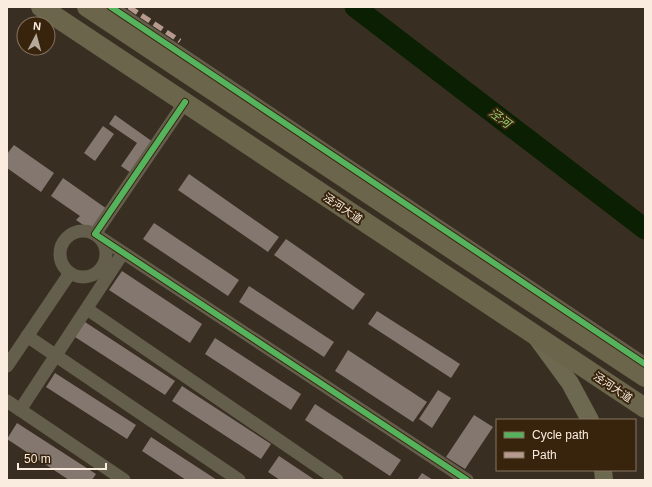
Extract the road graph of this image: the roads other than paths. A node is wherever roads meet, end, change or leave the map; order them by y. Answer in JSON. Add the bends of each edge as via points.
{"nodes":[{"id":1,"x":41,"y":7,"type":"edge"},
{"id":2,"x":87,"y":7,"type":"edge"},
{"id":3,"x":111,"y":7,"type":"edge"},
{"id":4,"x":185,"y":102,"type":"junction"},
{"id":5,"x":95,"y":234,"type":"junction"},
{"id":6,"x":123,"y":253,"type":"junction"},
{"id":7,"x":70,"y":273,"type":"junction"},
{"id":8,"x":87,"y":309,"type":"junction"},
{"id":9,"x":534,"y":335,"type":"junction"},
{"id":10,"x":27,"y":336,"type":"junction"},
{"id":11,"x":56,"y":356,"type":"junction"},
{"id":12,"x":645,"y":364,"type":"edge"},
{"id":13,"x":7,"y":366,"type":"edge"},
{"id":14,"x":645,"y":377,"type":"edge"},
{"id":15,"x":7,"y":401,"type":"edge"},
{"id":16,"x":645,"y":408,"type":"edge"},
{"id":17,"x":20,"y":410,"type":"junction"},
{"id":18,"x":589,"y":419,"type":"edge"},
{"id":19,"x":124,"y":480,"type":"edge"},
{"id":20,"x":239,"y":480,"type":"edge"},
{"id":21,"x":337,"y":480,"type":"edge"},
{"id":22,"x":467,"y":480,"type":"edge"}],
"edges":[{"from":1,"to":4,"type":"main road","name":"泾河大道"},
{"from":2,"to":14,"type":"main road"},
{"from":3,"to":12,"type":"street"},
{"from":4,"to":5,"type":"street"},
{"from":4,"to":9,"type":"main road","name":"泾河大道"},
{"from":5,"to":6,"type":"street"},
{"from":5,"to":7,"type":"street","via":[[78,231],[63,241],[60,258]]},
{"from":5,"to":7,"type":"street","via":[[102,240],[105,249],[102,266],[88,276]]},
{"from":6,"to":8,"type":"street"},
{"from":6,"to":22,"type":"street"},
{"from":7,"to":10,"type":"street"},
{"from":8,"to":11,"type":"street"},
{"from":8,"to":21,"type":"street"},
{"from":9,"to":16,"type":"main road","name":"泾河大道"},
{"from":9,"to":18,"type":"main road","via":[[570,383]]},
{"from":10,"to":11,"type":"street"},
{"from":10,"to":13,"type":"street"},
{"from":11,"to":17,"type":"street"},
{"from":11,"to":20,"type":"street"},
{"from":15,"to":17,"type":"street"},
{"from":17,"to":19,"type":"street"}]}
